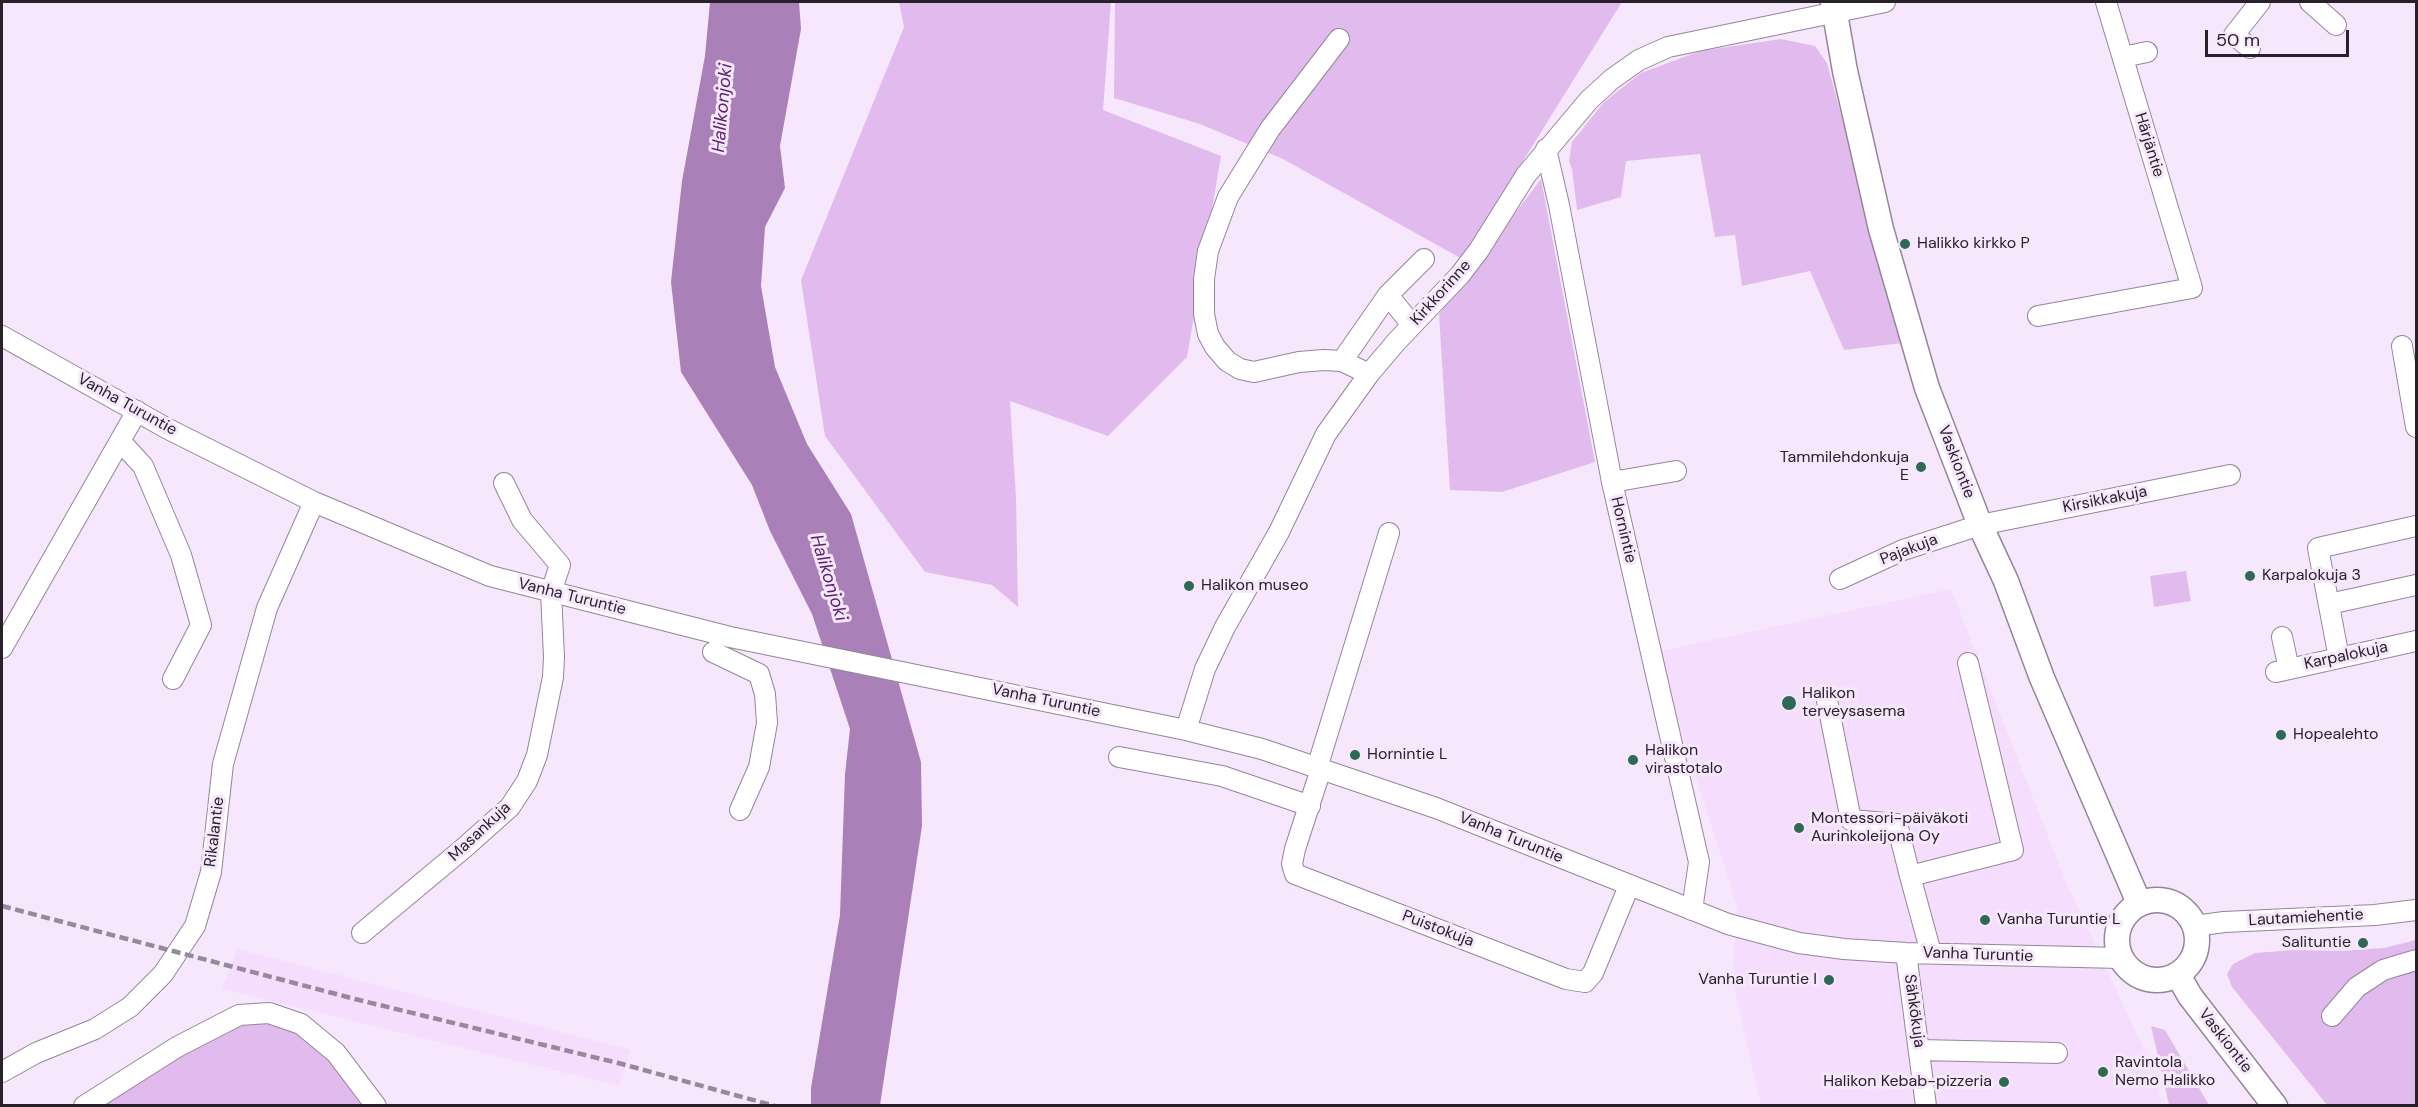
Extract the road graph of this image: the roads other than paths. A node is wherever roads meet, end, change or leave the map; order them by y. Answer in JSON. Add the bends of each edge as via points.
{"nodes":[{"id":1,"x":1885,"y":2,"type":"edge"},
{"id":2,"x":2106,"y":2,"type":"edge"},
{"id":3,"x":2260,"y":2,"type":"edge"},
{"id":4,"x":2310,"y":2,"type":"edge"},
{"id":5,"x":1834,"y":7,"type":"edge"},
{"id":6,"x":2336,"y":25,"type":"dead end"},
{"id":7,"x":1340,"y":39,"type":"dead end"},
{"id":8,"x":2250,"y":48,"type":"dead end"},
{"id":9,"x":2146,"y":52,"type":"dead end"},
{"id":10,"x":2123,"y":57,"type":"junction"},
{"id":11,"x":1546,"y":149,"type":"junction"},
{"id":12,"x":1424,"y":259,"type":"dead end"},
{"id":13,"x":1388,"y":295,"type":"junction"},
{"id":14,"x":2038,"y":316,"type":"dead end"},
{"id":15,"x":1412,"y":326,"type":"junction"},
{"id":16,"x":2,"y":336,"type":"edge"},
{"id":17,"x":2402,"y":346,"type":"dead end"},
{"id":18,"x":1342,"y":362,"type":"junction"},
{"id":19,"x":1369,"y":374,"type":"junction"},
{"id":20,"x":137,"y":411,"type":"junction"},
{"id":21,"x":2416,"y":427,"type":"edge"},
{"id":22,"x":121,"y":442,"type":"junction"},
{"id":23,"x":1676,"y":471,"type":"dead end"},
{"id":24,"x":2230,"y":475,"type":"dead end"},
{"id":25,"x":1612,"y":482,"type":"junction"},
{"id":26,"x":504,"y":483,"type":"dead end"},
{"id":27,"x":314,"y":502,"type":"junction"},
{"id":28,"x":1980,"y":525,"type":"junction"},
{"id":29,"x":2416,"y":526,"type":"edge"},
{"id":30,"x":1389,"y":534,"type":"dead end"},
{"id":31,"x":1840,"y":579,"type":"dead end"},
{"id":32,"x":2416,"y":585,"type":"edge"},
{"id":33,"x":551,"y":592,"type":"junction"},
{"id":34,"x":2329,"y":603,"type":"junction"},
{"id":35,"x":2282,"y":637,"type":"dead end"},
{"id":36,"x":2416,"y":641,"type":"edge"},
{"id":37,"x":2,"y":648,"type":"edge"},
{"id":38,"x":713,"y":652,"type":"dead end"},
{"id":39,"x":2339,"y":658,"type":"junction"},
{"id":40,"x":1968,"y":663,"type":"dead end"},
{"id":41,"x":173,"y":680,"type":"dead end"},
{"id":42,"x":1827,"y":700,"type":"dead end"},
{"id":43,"x":1186,"y":730,"type":"junction"},
{"id":44,"x":1119,"y":757,"type":"dead end"},
{"id":45,"x":1319,"y":769,"type":"junction"},
{"id":46,"x":1310,"y":806,"type":"junction"},
{"id":47,"x":740,"y":810,"type":"dead end"},
{"id":48,"x":1910,"y":876,"type":"junction"},
{"id":49,"x":1629,"y":886,"type":"junction"},
{"id":50,"x":2139,"y":903,"type":"junction"},
{"id":51,"x":1692,"y":910,"type":"junction"},
{"id":52,"x":2416,"y":910,"type":"edge"},
{"id":53,"x":2195,"y":926,"type":"junction"},
{"id":54,"x":362,"y":933,"type":"dead end"},
{"id":55,"x":1906,"y":953,"type":"junction"},
{"id":56,"x":1931,"y":953,"type":"junction"},
{"id":57,"x":2121,"y":958,"type":"junction"},
{"id":58,"x":2416,"y":960,"type":"edge"},
{"id":59,"x":2178,"y":975,"type":"junction"},
{"id":60,"x":2332,"y":1016,"type":"dead end"},
{"id":61,"x":1919,"y":1050,"type":"junction"},
{"id":62,"x":2057,"y":1053,"type":"dead end"},
{"id":63,"x":2,"y":1072,"type":"edge"},
{"id":64,"x":84,"y":1106,"type":"edge"},
{"id":65,"x":376,"y":1106,"type":"edge"},
{"id":66,"x":1926,"y":1106,"type":"edge"},
{"id":67,"x":2275,"y":1106,"type":"edge"}],
"edges":[{"from":1,"to":5,"type":"street","name":"Kirkkorinne"},
{"from":2,"to":10,"type":"street","name":"Härjäntie"},
{"from":3,"to":8,"type":"street","via":[[2234,35]]},
{"from":4,"to":6,"type":"street"},
{"from":5,"to":11,"type":"street","name":"Kirkkorinne","via":[[1668,47],[1639,60],[1589,100]]},
{"from":5,"to":28,"type":"main road","name":"Vaskiontie","via":[[1881,229],[1927,388]]},
{"from":7,"to":18,"type":"street","via":[[1270,129],[1228,197],[1208,251],[1203,302],[1211,341],[1227,361],[1240,369],[1254,372],[1306,361]]},
{"from":9,"to":10,"type":"street"},
{"from":10,"to":14,"type":"street","name":"Härjäntie","via":[[2192,288]]},
{"from":11,"to":15,"type":"street","name":"Kirkkorinne","via":[[1479,250]]},
{"from":11,"to":25,"type":"street","name":"Hornintie"},
{"from":12,"to":13,"type":"street"},
{"from":13,"to":15,"type":"street"},
{"from":13,"to":18,"type":"street"},
{"from":15,"to":19,"type":"street","name":"Kirkkorinne"},
{"from":16,"to":20,"type":"street","name":"Vanha Turuntie"},
{"from":17,"to":21,"type":"street"},
{"from":18,"to":19,"type":"street"},
{"from":19,"to":43,"type":"street","name":"Kirkkorinne","via":[[1326,434],[1279,532],[1225,627],[1205,669]]},
{"from":20,"to":22,"type":"street"},
{"from":20,"to":27,"type":"street","name":"Vanha Turuntie"},
{"from":22,"to":37,"type":"street"},
{"from":22,"to":41,"type":"street","via":[[143,466],[182,555],[201,625]]},
{"from":23,"to":25,"type":"street"},
{"from":24,"to":28,"type":"street","name":"Kirsikkakuja"},
{"from":25,"to":51,"type":"street","name":"Hornintie","via":[[1699,862]]},
{"from":26,"to":33,"type":"street","name":"Masankuja","via":[[522,520],[560,565]]},
{"from":27,"to":33,"type":"street","name":"Vanha Turuntie","via":[[490,576]]},
{"from":27,"to":63,"type":"street","name":"Rikalantie","via":[[267,608],[251,664],[223,764],[211,872],[195,926],[163,974],[130,1007],[95,1029]]},
{"from":28,"to":31,"type":"street","name":"Pajakuja","via":[[1903,550]]},
{"from":28,"to":50,"type":"main road","name":"Vaskiontie"},
{"from":29,"to":34,"type":"street","via":[[2318,548]]},
{"from":30,"to":45,"type":"street","name":"Puistokuja"},
{"from":32,"to":34,"type":"street"},
{"from":33,"to":43,"type":"street","name":"Vanha Turuntie","via":[[730,637]]},
{"from":33,"to":54,"type":"street","name":"Masankuja","via":[[553,677],[544,728],[527,781],[510,807]]},
{"from":34,"to":39,"type":"street"},
{"from":35,"to":39,"type":"street","name":"Karpalokuja","via":[[2282,670]]},
{"from":36,"to":39,"type":"street","name":"Karpalokuja"},
{"from":38,"to":47,"type":"street","via":[[759,674],[765,694],[767,723],[759,767]]},
{"from":40,"to":48,"type":"street","via":[[2013,849]]},
{"from":42,"to":48,"type":"street","via":[[1851,820],[1897,825]]},
{"from":43,"to":45,"type":"street","name":"Vanha Turuntie","via":[[1262,749]]},
{"from":44,"to":46,"type":"street","via":[[1222,776]]},
{"from":45,"to":46,"type":"street","name":"Puistokuja"},
{"from":45,"to":49,"type":"street","name":"Vanha Turuntie","via":[[1436,808]]},
{"from":46,"to":49,"type":"street","name":"Puistokuja","via":[[1292,864],[1295,874],[1566,979],[1586,982],[1593,973]]},
{"from":48,"to":56,"type":"street"},
{"from":49,"to":51,"type":"street","name":"Vanha Turuntie"},
{"from":50,"to":53,"type":"main road","via":[[2170,901],[2181,907]]},
{"from":50,"to":57,"type":"main road","via":[[2118,927],[2116,938]]},
{"from":51,"to":55,"type":"street","name":"Vanha Turuntie","via":[[1799,943]]},
{"from":52,"to":53,"type":"street","name":"Lautamiehentie"},
{"from":53,"to":59,"type":"main road","via":[[2196,952]]},
{"from":55,"to":56,"type":"street","name":"Vanha Turuntie"},
{"from":55,"to":61,"type":"street","name":"Sähkökuja"},
{"from":56,"to":57,"type":"street","name":"Vanha Turuntie"},
{"from":57,"to":59,"type":"main road","via":[[2135,974],[2145,978]]},
{"from":58,"to":60,"type":"street","via":[[2383,970],[2357,987]]},
{"from":59,"to":67,"type":"main road","name":"Vaskiontie"},
{"from":61,"to":62,"type":"street"},
{"from":61,"to":66,"type":"street","name":"Sähkökuja"},
{"from":64,"to":65,"type":"street","via":[[177,1047],[239,1015],[269,1013],[301,1024],[336,1053]]}]}
